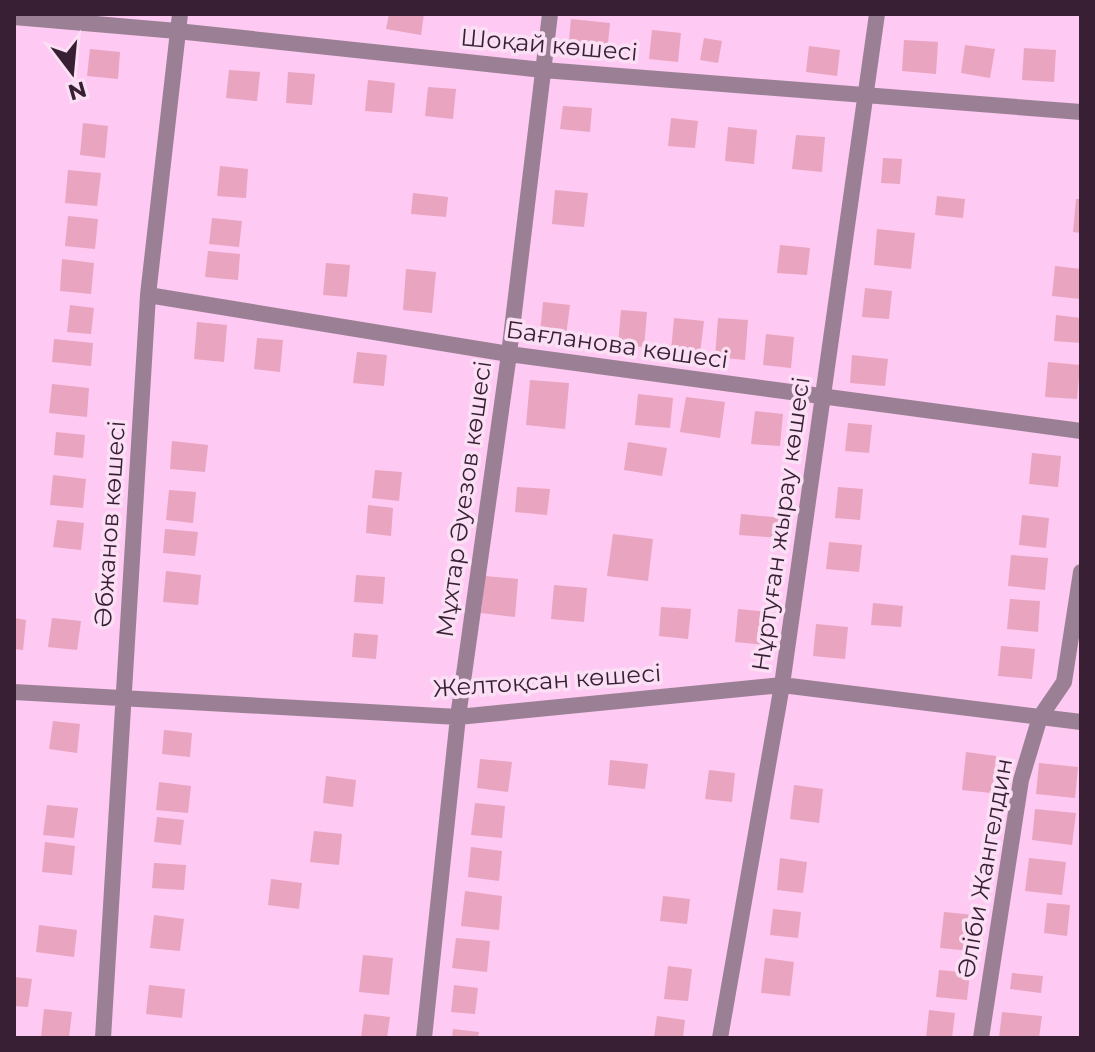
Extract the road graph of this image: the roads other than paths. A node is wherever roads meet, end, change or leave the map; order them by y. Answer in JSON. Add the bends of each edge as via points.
{"nodes":[{"id":1,"x":550,"y":14,"type":"edge"},
{"id":2,"x":877,"y":14,"type":"edge"},
{"id":3,"x":14,"y":17,"type":"edge"},
{"id":4,"x":178,"y":22,"type":"edge"},
{"id":5,"x":543,"y":70,"type":"junction"},
{"id":6,"x":867,"y":95,"type":"junction"},
{"id":7,"x":1081,"y":112,"type":"edge"},
{"id":8,"x":148,"y":295,"type":"junction"},
{"id":9,"x":509,"y":354,"type":"junction"},
{"id":10,"x":822,"y":397,"type":"junction"},
{"id":11,"x":1081,"y":431,"type":"edge"},
{"id":12,"x":1081,"y":572,"type":"edge"},
{"id":13,"x":782,"y":685,"type":"junction"},
{"id":14,"x":14,"y":692,"type":"edge"},
{"id":15,"x":123,"y":698,"type":"junction"},
{"id":16,"x":458,"y":717,"type":"junction"},
{"id":17,"x":1040,"y":717,"type":"junction"},
{"id":18,"x":1081,"y":722,"type":"edge"},
{"id":19,"x":103,"y":1038,"type":"edge"},
{"id":20,"x":424,"y":1038,"type":"edge"},
{"id":21,"x":720,"y":1038,"type":"edge"},
{"id":22,"x":981,"y":1038,"type":"edge"}],
"edges":[{"from":1,"to":5,"type":"street","name":"Мұхтар Әуезов көшесі"},
{"from":2,"to":6,"type":"street","name":"Нұртуған жырау көшесі"},
{"from":3,"to":4,"type":"street","name":"Шоқай көшесі"},
{"from":4,"to":5,"type":"street","name":"Шоқай көшесі"},
{"from":4,"to":8,"type":"street","name":"Әбжанов көшесі"},
{"from":5,"to":6,"type":"street","name":"Шоқай көшесі"},
{"from":5,"to":9,"type":"street","name":"Мұхтар Әуезов көшесі"},
{"from":6,"to":7,"type":"street","name":"Шоқай көшесі"},
{"from":6,"to":10,"type":"street","name":"Нұртуған жырау көшесі"},
{"from":8,"to":9,"type":"street","name":"Бағланова көшесі"},
{"from":8,"to":15,"type":"street","name":"Әбжанов көшесі"},
{"from":9,"to":10,"type":"street","name":"Бағланова көшесі"},
{"from":9,"to":16,"type":"street","name":"Мұхтар Әуезов көшесі"},
{"from":10,"to":11,"type":"street","name":"Бағланова көшесі"},
{"from":10,"to":13,"type":"street","name":"Нұртуған жырау көшесі"},
{"from":12,"to":17,"type":"street","name":"Әліби Жангелдин","via":[[1064,682]]},
{"from":13,"to":16,"type":"street","name":"Желтоқсан көшесі"},
{"from":13,"to":17,"type":"street","name":"Желтоқсан көшесі"},
{"from":13,"to":21,"type":"street","name":"Нұртуған жырау көшесі"},
{"from":14,"to":15,"type":"street","name":"Желтоқсан көшесі"},
{"from":15,"to":16,"type":"street","name":"Желтоқсан көшесі"},
{"from":15,"to":19,"type":"street","name":"Әбжанов көшесі"},
{"from":16,"to":20,"type":"street","name":"Мұхтар Әуезов көшесі"},
{"from":17,"to":18,"type":"street","name":"Желтоқсан көшесі"},
{"from":17,"to":22,"type":"street","name":"Әліби Жангелдин","via":[[1021,780]]}]}
